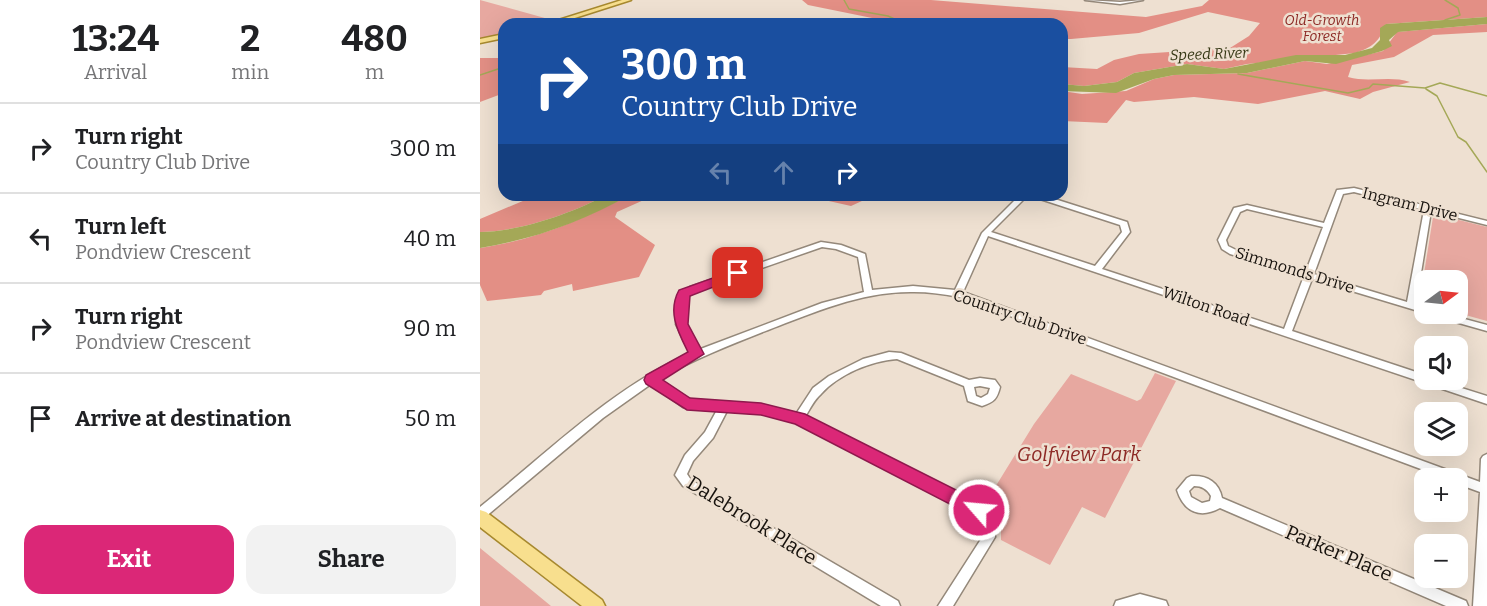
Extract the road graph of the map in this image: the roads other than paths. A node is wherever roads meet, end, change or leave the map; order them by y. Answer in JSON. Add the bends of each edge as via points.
{"nodes":[{"id":1,"x":628,"y":0,"type":"edge"},
{"id":2,"x":1087,"y":0,"type":"edge"},
{"id":3,"x":1141,"y":0,"type":"edge"},
{"id":4,"x":569,"y":18,"type":"edge"},
{"id":5,"x":498,"y":38,"type":"edge"},
{"id":6,"x":480,"y":42,"type":"edge"},
{"id":7,"x":1015,"y":201,"type":"edge"},
{"id":8,"x":1048,"y":201,"type":"edge"},
{"id":9,"x":1428,"y":208,"type":"junction"},
{"id":10,"x":1487,"y":223,"type":"edge"},
{"id":11,"x":1326,"y":226,"type":"junction"},
{"id":12,"x":986,"y":233,"type":"junction"},
{"id":13,"x":1097,"y":270,"type":"junction"},
{"id":14,"x":1309,"y":275,"type":"junction"},
{"id":15,"x":868,"y":292,"type":"junction"},
{"id":16,"x":958,"y":293,"type":"junction"},
{"id":17,"x":1411,"y":306,"type":"junction"},
{"id":18,"x":1414,"y":307,"type":"edge"},
{"id":19,"x":1468,"y":323,"type":"edge"},
{"id":20,"x":1487,"y":328,"type":"edge"},
{"id":21,"x":1287,"y":333,"type":"junction"},
{"id":22,"x":696,"y":354,"type":"junction"},
{"id":23,"x":1414,"y":375,"type":"edge"},
{"id":24,"x":651,"y":380,"type":"junction"},
{"id":25,"x":968,"y":384,"type":"dead end"},
{"id":26,"x":1457,"y":390,"type":"edge"},
{"id":27,"x":1487,"y":400,"type":"edge"},
{"id":28,"x":724,"y":407,"type":"junction"},
{"id":29,"x":799,"y":418,"type":"junction"},
{"id":30,"x":1487,"y":459,"type":"edge"},
{"id":31,"x":1428,"y":468,"type":"edge"},
{"id":32,"x":1468,"y":483,"type":"edge"},
{"id":33,"x":1486,"y":489,"type":"edge"},
{"id":34,"x":1217,"y":501,"type":"dead end"},
{"id":35,"x":480,"y":516,"type":"edge"},
{"id":36,"x":596,"y":606,"type":"edge"},
{"id":37,"x":893,"y":606,"type":"edge"},
{"id":38,"x":945,"y":606,"type":"edge"},
{"id":39,"x":1121,"y":606,"type":"edge"},
{"id":40,"x":1161,"y":606,"type":"edge"},
{"id":41,"x":1461,"y":606,"type":"edge"},
{"id":42,"x":1480,"y":606,"type":"edge"}],
"edges":[{"from":1,"to":4,"type":"main road"},
{"from":2,"to":3,"type":"street"},
{"from":5,"to":6,"type":"main road"},
{"from":7,"to":12,"type":"street"},
{"from":8,"to":13,"type":"street","via":[[1125,226],[1126,232]]},
{"from":9,"to":10,"type":"street","name":"Ingram Drive"},
{"from":9,"to":11,"type":"street","name":"Ingram Drive","via":[[1345,190],[1339,193]]},
{"from":9,"to":17,"type":"street"},
{"from":11,"to":14,"type":"street","name":"Ingram Drive"},
{"from":11,"to":14,"type":"street","name":"Simmonds Drive","via":[[1247,207],[1237,210],[1222,239],[1233,252]]},
{"from":12,"to":13,"type":"street","name":"Wilton Road"},
{"from":12,"to":16,"type":"street"},
{"from":13,"to":21,"type":"street","name":"Wilton Road"},
{"from":14,"to":17,"type":"street","name":"Simmonds Drive"},
{"from":14,"to":21,"type":"street","name":"Ingram Drive"},
{"from":15,"to":16,"type":"street","name":"Country Club Drive","via":[[914,289]]},
{"from":15,"to":22,"type":"street","name":"Country Club Drive","via":[[825,304]]},
{"from":15,"to":22,"type":"street","via":[[863,258],[827,244],[693,289],[682,297],[681,320]]},
{"from":16,"to":31,"type":"street","name":"Country Club Drive"},
{"from":17,"to":18,"type":"street","name":"Simmonds Drive"},
{"from":19,"to":20,"type":"street"},
{"from":21,"to":23,"type":"street","name":"Wilton Road"},
{"from":22,"to":24,"type":"street","name":"Country Club Drive"},
{"from":24,"to":28,"type":"street","via":[[687,404]]},
{"from":24,"to":35,"type":"street","name":"Country Club Drive"},
{"from":25,"to":29,"type":"street","via":[[898,355],[886,355],[828,380]]},
{"from":26,"to":27,"type":"street","name":"Wilton Road"},
{"from":28,"to":29,"type":"street","via":[[761,409]]},
{"from":28,"to":37,"type":"street","name":"Dalebrook Place","via":[[709,435],[683,467],[681,475],[687,483]]},
{"from":29,"to":38,"type":"street","via":[[979,510],[989,520],[989,537]]},
{"from":30,"to":33,"type":"street"},
{"from":32,"to":33,"type":"street","name":"Country Club Drive"},
{"from":33,"to":42,"type":"street"},
{"from":34,"to":41,"type":"street","name":"Parker Place"},
{"from":35,"to":36,"type":"main road"},
{"from":39,"to":40,"type":"street","via":[[1140,600]]}]}
